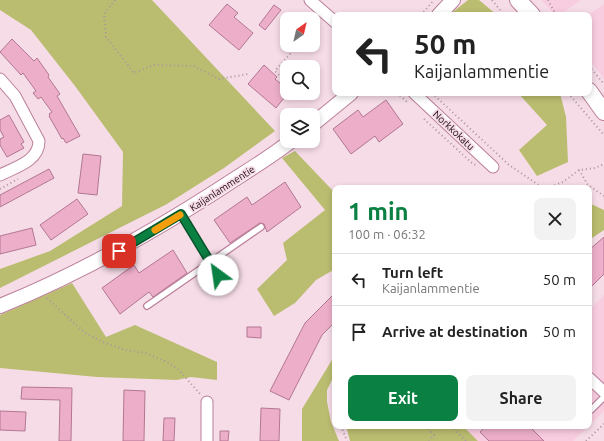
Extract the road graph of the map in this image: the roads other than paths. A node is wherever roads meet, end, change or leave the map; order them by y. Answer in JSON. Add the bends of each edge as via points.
{"nodes":[{"id":1,"x":310,"y":0,"type":"edge"},
{"id":2,"x":453,"y":0,"type":"edge"},
{"id":3,"x":518,"y":0,"type":"edge"},
{"id":4,"x":442,"y":12,"type":"edge"},
{"id":5,"x":529,"y":12,"type":"edge"},
{"id":6,"x":332,"y":19,"type":"edge"},
{"id":7,"x":0,"y":79,"type":"edge"},
{"id":8,"x":592,"y":95,"type":"edge"},
{"id":9,"x":348,"y":96,"type":"edge"},
{"id":10,"x":417,"y":96,"type":"edge"},
{"id":11,"x":604,"y":112,"type":"edge"},
{"id":12,"x":320,"y":118,"type":"edge"},
{"id":13,"x":282,"y":148,"type":"edge"},
{"id":14,"x":494,"y":167,"type":"dead end"},
{"id":15,"x":0,"y":176,"type":"edge"},
{"id":16,"x":181,"y":214,"type":"junction"},
{"id":17,"x":261,"y":226,"type":"dead end"},
{"id":18,"x":210,"y":262,"type":"junction"},
{"id":19,"x":227,"y":288,"type":"dead end"},
{"id":20,"x":0,"y":306,"type":"edge"},
{"id":21,"x":147,"y":306,"type":"dead end"},
{"id":22,"x":592,"y":381,"type":"edge"},
{"id":23,"x":604,"y":392,"type":"edge"},
{"id":24,"x":604,"y":397,"type":"edge"},
{"id":25,"x":207,"y":402,"type":"road end"},
{"id":26,"x":592,"y":409,"type":"edge"},
{"id":27,"x":207,"y":441,"type":"edge"}],
"edges":[{"from":1,"to":6,"type":"street"},
{"from":2,"to":4,"type":"street"},
{"from":3,"to":5,"type":"main road"},
{"from":7,"to":15,"type":"street","via":[[15,96],[40,141],[39,148],[32,157]]},
{"from":8,"to":11,"type":"main road"},
{"from":9,"to":12,"type":"street"},
{"from":10,"to":14,"type":"street","name":"Norkkokatu"},
{"from":13,"to":16,"type":"street","name":"Kaijanlammentie"},
{"from":16,"to":18,"type":"lane"},
{"from":16,"to":20,"type":"street","name":"Kaijanlammentie","via":[[119,251]]},
{"from":17,"to":18,"type":"lane"},
{"from":18,"to":19,"type":"lane"},
{"from":18,"to":21,"type":"lane"},
{"from":22,"to":23,"type":"street"},
{"from":24,"to":26,"type":"lane"},
{"from":25,"to":27,"type":"street"}]}
